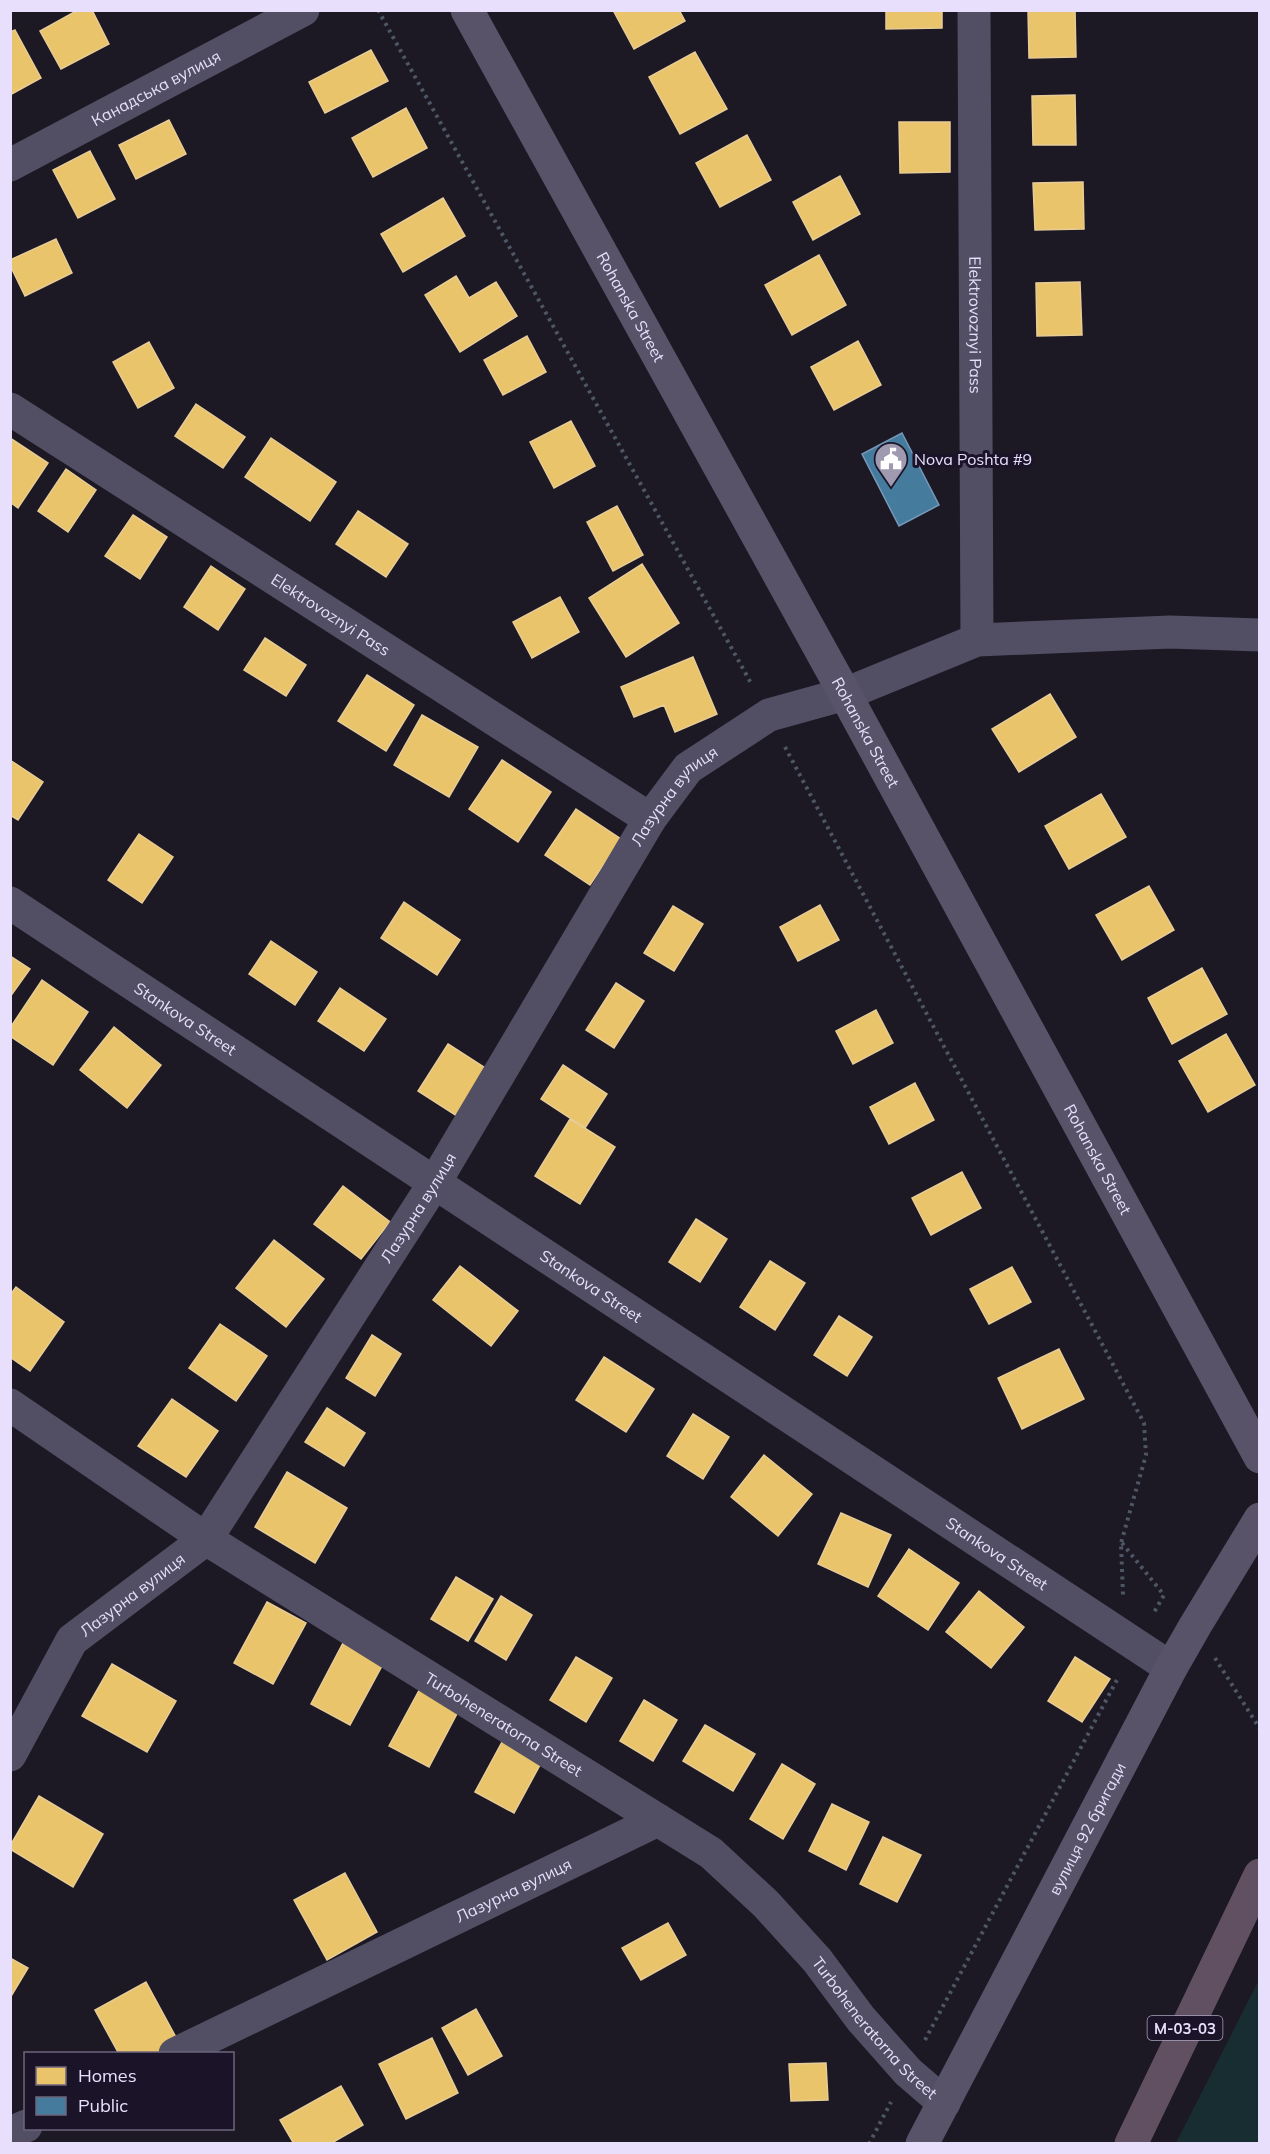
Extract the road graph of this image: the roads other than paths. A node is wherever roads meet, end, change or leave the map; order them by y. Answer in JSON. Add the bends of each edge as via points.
{"nodes":[{"id":1,"x":303,"y":10,"type":"edge"},
{"id":2,"x":467,"y":10,"type":"edge"},
{"id":3,"x":974,"y":10,"type":"edge"},
{"id":4,"x":10,"y":165,"type":"edge"},
{"id":5,"x":10,"y":409,"type":"edge"},
{"id":6,"x":1260,"y":635,"type":"edge"},
{"id":7,"x":977,"y":640,"type":"junction"},
{"id":8,"x":845,"y":694,"type":"junction"},
{"id":9,"x":650,"y":819,"type":"junction"},
{"id":10,"x":10,"y":903,"type":"edge"},
{"id":11,"x":435,"y":1182,"type":"junction"},
{"id":12,"x":10,"y":1405,"type":"edge"},
{"id":13,"x":1260,"y":1457,"type":"edge"},
{"id":14,"x":1260,"y":1520,"type":"edge"},
{"id":15,"x":206,"y":1539,"type":"junction"},
{"id":16,"x":1172,"y":1668,"type":"junction"},
{"id":17,"x":10,"y":1755,"type":"edge"},
{"id":18,"x":658,"y":1820,"type":"junction"},
{"id":19,"x":1260,"y":1875,"type":"edge"},
{"id":20,"x":179,"y":2052,"type":"edge"},
{"id":21,"x":944,"y":2103,"type":"junction"},
{"id":22,"x":24,"y":2127,"type":"edge"},
{"id":23,"x":10,"y":2133,"type":"edge"},
{"id":24,"x":922,"y":2144,"type":"edge"},
{"id":25,"x":1131,"y":2144,"type":"edge"}],
"edges":[{"from":1,"to":4,"type":"street","name":"Канадська вулиця"},
{"from":2,"to":8,"type":"main road","name":"Rohanska Street"},
{"from":3,"to":7,"type":"street","name":"Elektrovoznyi Pass"},
{"from":5,"to":9,"type":"street","name":"Elektrovoznyi Pass"},
{"from":6,"to":7,"type":"street","name":"Лазурна вулиця","via":[[1170,632]]},
{"from":7,"to":8,"type":"street","name":"Лазурна вулиця"},
{"from":8,"to":9,"type":"street","name":"Лазурна вулиця","via":[[769,715],[688,768]]},
{"from":8,"to":13,"type":"main road","name":"Rohanska Street"},
{"from":9,"to":11,"type":"street","name":"Лазурна вулиця"},
{"from":10,"to":11,"type":"street","name":"Stankova Street"},
{"from":11,"to":15,"type":"street","name":"Лазурна вулиця"},
{"from":11,"to":16,"type":"street","name":"Stankova Street"},
{"from":12,"to":15,"type":"street","name":"Turboheneratorna Street"},
{"from":14,"to":16,"type":"main road","name":"вулиця 92 бригади"},
{"from":15,"to":17,"type":"street","name":"Лазурна вулиця","via":[[72,1640]]},
{"from":15,"to":18,"type":"street","name":"Turboheneratorna Street"},
{"from":16,"to":21,"type":"main road","name":"вулиця 92 бригади"},
{"from":18,"to":20,"type":"street","name":"Лазурна вулиця"},
{"from":18,"to":21,"type":"street","name":"Turboheneratorna Street","via":[[711,1853],[766,1904],[908,2072]]},
{"from":19,"to":25,"type":"highway","number":"М-03-03"},
{"from":21,"to":24,"type":"main road","name":"вулиця 92 бригади"},
{"from":22,"to":23,"type":"street"}]}
